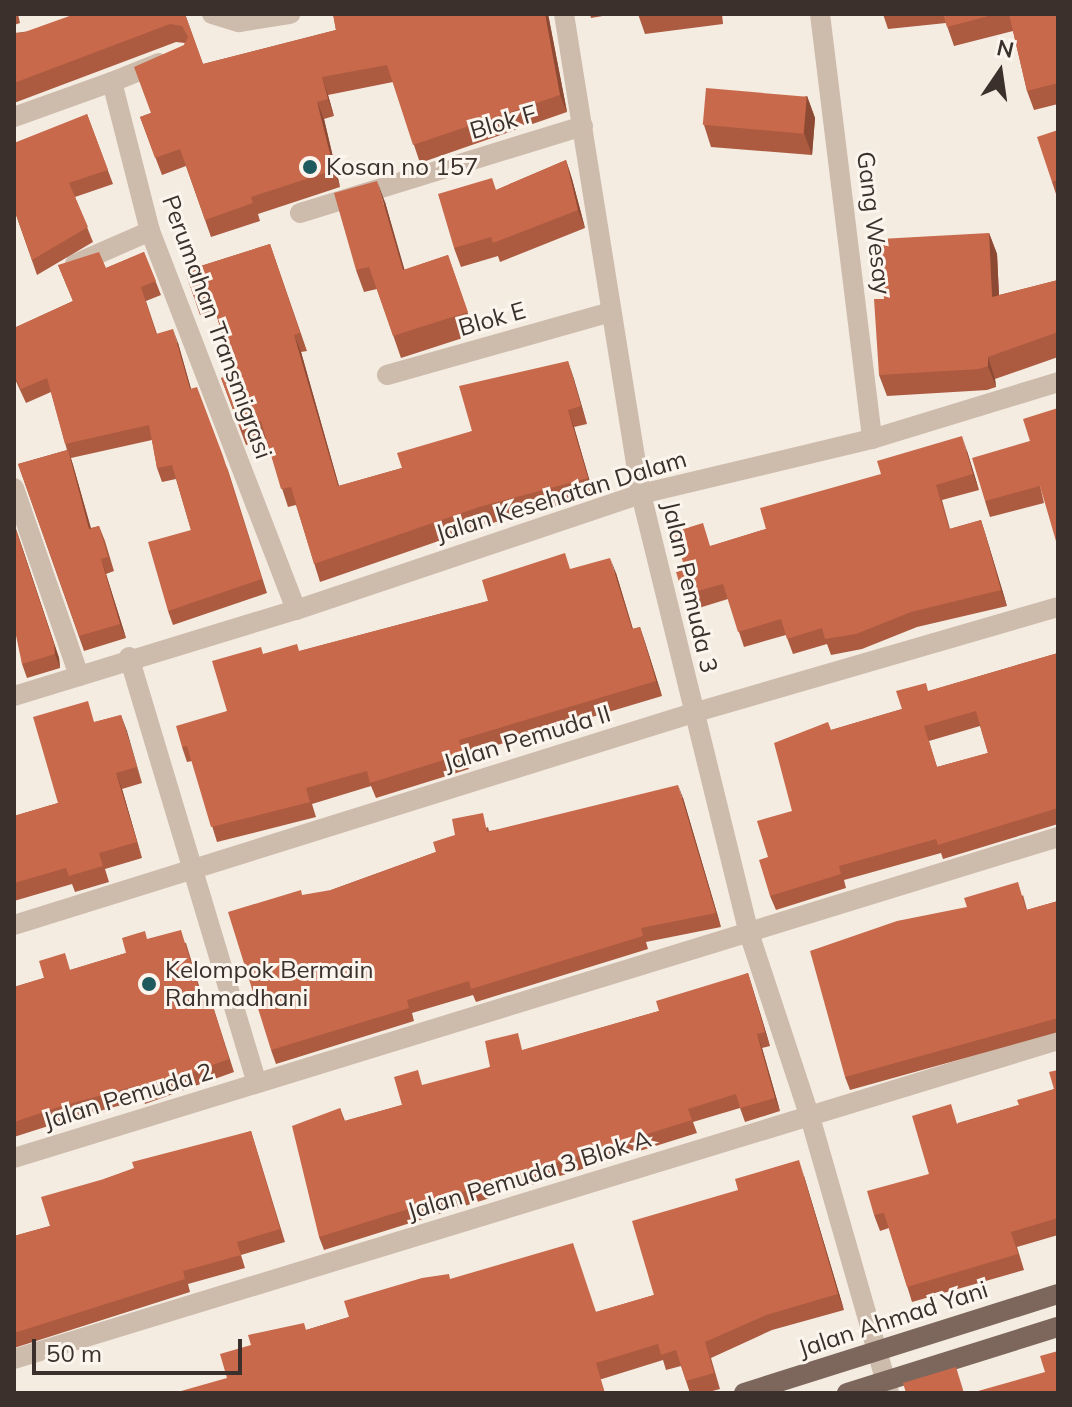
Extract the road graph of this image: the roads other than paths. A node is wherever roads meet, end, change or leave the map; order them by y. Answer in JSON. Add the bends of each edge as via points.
{"nodes":[{"id":1,"x":212,"y":14,"type":"edge"},
{"id":2,"x":290,"y":14,"type":"edge"},
{"id":3,"x":564,"y":14,"type":"edge"},
{"id":4,"x":820,"y":14,"type":"edge"},
{"id":5,"x":181,"y":54,"type":"edge"},
{"id":6,"x":112,"y":82,"type":"junction"},
{"id":7,"x":14,"y":117,"type":"edge"},
{"id":8,"x":583,"y":126,"type":"junction"},
{"id":9,"x":300,"y":213,"type":"dead end"},
{"id":10,"x":150,"y":231,"type":"junction"},
{"id":11,"x":68,"y":267,"type":"edge"},
{"id":12,"x":611,"y":312,"type":"junction"},
{"id":13,"x":387,"y":375,"type":"dead end"},
{"id":14,"x":1058,"y":382,"type":"edge"},
{"id":15,"x":872,"y":439,"type":"junction"},
{"id":16,"x":14,"y":488,"type":"edge"},
{"id":17,"x":641,"y":494,"type":"junction"},
{"id":18,"x":1058,"y":607,"type":"edge"},
{"id":19,"x":296,"y":610,"type":"junction"},
{"id":20,"x":129,"y":657,"type":"junction"},
{"id":21,"x":79,"y":676,"type":"junction"},
{"id":22,"x":14,"y":696,"type":"edge"},
{"id":23,"x":693,"y":713,"type":"junction"},
{"id":24,"x":1058,"y":837,"type":"edge"},
{"id":25,"x":190,"y":871,"type":"junction"},
{"id":26,"x":14,"y":925,"type":"edge"},
{"id":27,"x":748,"y":930,"type":"junction"},
{"id":28,"x":1058,"y":1040,"type":"edge"},
{"id":29,"x":257,"y":1083,"type":"junction"},
{"id":30,"x":810,"y":1117,"type":"junction"},
{"id":31,"x":14,"y":1158,"type":"edge"},
{"id":32,"x":1058,"y":1294,"type":"edge"},
{"id":33,"x":1058,"y":1327,"type":"edge"},
{"id":34,"x":881,"y":1351,"type":"junction"},
{"id":35,"x":14,"y":1359,"type":"edge"},
{"id":36,"x":887,"y":1387,"type":"edge"},
{"id":37,"x":744,"y":1393,"type":"edge"},
{"id":38,"x":847,"y":1393,"type":"edge"}],
"edges":[{"from":1,"to":2,"type":"street","via":[[239,22]]},
{"from":3,"to":8,"type":"street","name":"Jalan Pemuda 3"},
{"from":4,"to":15,"type":"street","name":"Gang Wesay"},
{"from":5,"to":6,"type":"street"},
{"from":6,"to":7,"type":"street"},
{"from":6,"to":10,"type":"street","name":"Perumahan Transmigrasi"},
{"from":8,"to":9,"type":"street","name":"Blok F"},
{"from":8,"to":12,"type":"street","name":"Jalan Pemuda 3"},
{"from":10,"to":11,"type":"street"},
{"from":10,"to":19,"type":"street","name":"Perumahan Transmigrasi"},
{"from":12,"to":13,"type":"street","name":"Blok E"},
{"from":12,"to":17,"type":"street","name":"Jalan Pemuda 3"},
{"from":14,"to":15,"type":"street","name":"Jalan Kesehatan Dalam"},
{"from":15,"to":17,"type":"street","name":"Jalan Kesehatan Dalam"},
{"from":16,"to":21,"type":"street"},
{"from":17,"to":19,"type":"street","name":"Jalan Kesehatan Dalam"},
{"from":17,"to":23,"type":"street","name":"Jalan Pemuda 3"},
{"from":18,"to":23,"type":"street","name":"Jalan Pemuda II"},
{"from":19,"to":20,"type":"street","name":"Jalan Kesehatan Dalam"},
{"from":20,"to":21,"type":"street","name":"Jalan Kesehatan Dalam"},
{"from":20,"to":25,"type":"street"},
{"from":21,"to":22,"type":"street","name":"Jalan Kesehatan Dalam"},
{"from":23,"to":25,"type":"street","name":"Jalan Pemuda II"},
{"from":23,"to":27,"type":"street","name":"Jalan Pemuda 3"},
{"from":24,"to":27,"type":"street"},
{"from":25,"to":26,"type":"street","name":"Jalan Pemuda II"},
{"from":25,"to":29,"type":"street"},
{"from":27,"to":29,"type":"street"},
{"from":27,"to":30,"type":"street","name":"Jalan Pemuda 3"},
{"from":28,"to":30,"type":"street","name":"Jalan Pemuda 3 Blok A"},
{"from":29,"to":31,"type":"street","name":"Jalan Pemuda 2"},
{"from":30,"to":34,"type":"street","name":"Jalan Pemuda 3"},
{"from":30,"to":35,"type":"street","name":"Jalan Pemuda 3 Blok A"},
{"from":32,"to":34,"type":"main road","name":"Jalan Ahmad Yani"},
{"from":33,"to":36,"type":"main road"},
{"from":34,"to":36,"type":"street","name":"Jalan Pemuda 3"},
{"from":34,"to":37,"type":"main road","name":"Jalan Ahmad Yani"},
{"from":36,"to":38,"type":"main road"}]}
